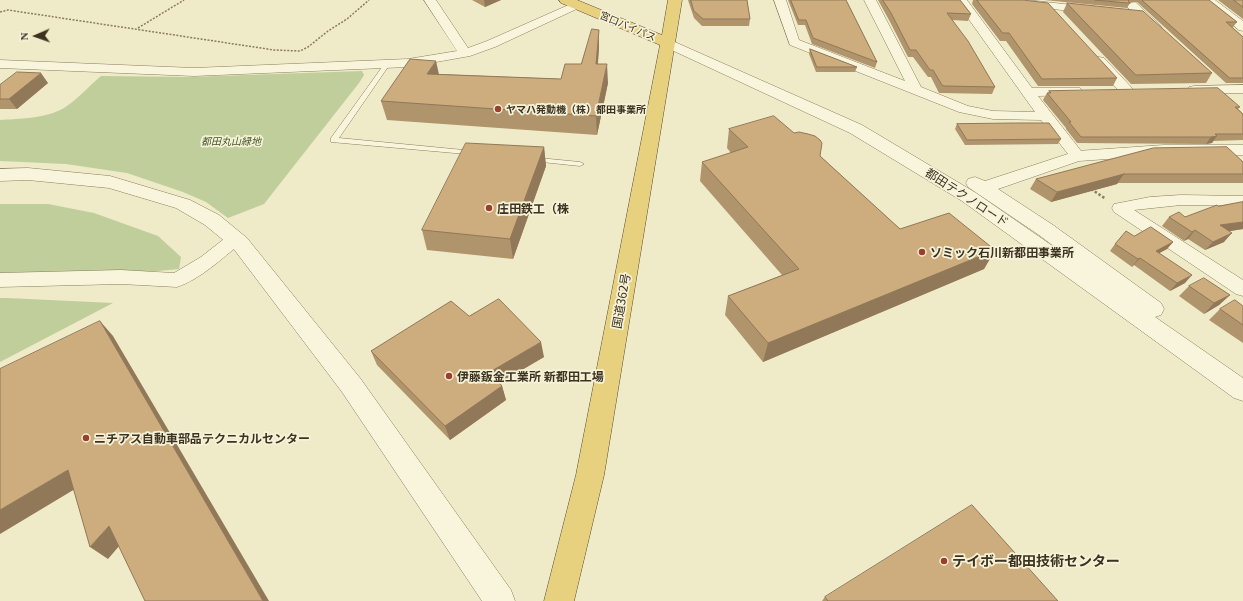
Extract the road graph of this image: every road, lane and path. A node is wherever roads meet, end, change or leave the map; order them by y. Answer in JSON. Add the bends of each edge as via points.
{"nodes":[{"id":1,"x":184,"y":0,"type":"edge"},
{"id":2,"x":369,"y":0,"type":"edge"},
{"id":3,"x":430,"y":0,"type":"edge"},
{"id":4,"x":596,"y":0,"type":"edge"},
{"id":5,"x":675,"y":0,"type":"edge"},
{"id":6,"x":780,"y":0,"type":"edge"},
{"id":7,"x":870,"y":0,"type":"edge"},
{"id":8,"x":961,"y":0,"type":"edge"},
{"id":9,"x":994,"y":0,"type":"edge"},
{"id":10,"x":1126,"y":0,"type":"edge"},
{"id":11,"x":1208,"y":0,"type":"edge"},
{"id":12,"x":572,"y":2,"type":"edge"},
{"id":13,"x":1048,"y":5,"type":"junction"},
{"id":14,"x":1103,"y":11,"type":"edge"},
{"id":15,"x":0,"y":12,"type":"edge"},
{"id":16,"x":1126,"y":13,"type":"edge"},
{"id":17,"x":1142,"y":15,"type":"junction"},
{"id":18,"x":1058,"y":17,"type":"edge"},
{"id":19,"x":1243,"y":27,"type":"edge"},
{"id":20,"x":138,"y":29,"type":"junction"},
{"id":21,"x":1165,"y":36,"type":"edge"},
{"id":22,"x":669,"y":38,"type":"junction"},
{"id":23,"x":1090,"y":51,"type":"edge"},
{"id":24,"x":465,"y":53,"type":"junction"},
{"id":25,"x":0,"y":64,"type":"edge"},
{"id":26,"x":387,"y":64,"type":"junction"},
{"id":27,"x":1211,"y":79,"type":"edge"},
{"id":28,"x":1243,"y":89,"type":"edge"},
{"id":29,"x":916,"y":90,"type":"junction"},
{"id":30,"x":1126,"y":90,"type":"junction"},
{"id":31,"x":1142,"y":90,"type":"edge"},
{"id":32,"x":1182,"y":90,"type":"edge"},
{"id":33,"x":1222,"y":90,"type":"junction"},
{"id":34,"x":1088,"y":91,"type":"edge"},
{"id":35,"x":1111,"y":91,"type":"edge"},
{"id":36,"x":1028,"y":92,"type":"junction"},
{"id":37,"x":1046,"y":116,"type":"junction"},
{"id":38,"x":1243,"y":150,"type":"edge"},
{"id":39,"x":485,"y":154,"type":"edge"},
{"id":40,"x":1077,"y":156,"type":"junction"},
{"id":41,"x":525,"y":158,"type":"edge"},
{"id":42,"x":580,"y":164,"type":"dead end"},
{"id":43,"x":0,"y":175,"type":"edge"},
{"id":44,"x":983,"y":188,"type":"junction"},
{"id":45,"x":1090,"y":188,"type":"edge"},
{"id":46,"x":1243,"y":201,"type":"edge"},
{"id":47,"x":1120,"y":208,"type":"junction"},
{"id":48,"x":235,"y":239,"type":"junction"},
{"id":49,"x":0,"y":280,"type":"edge"},
{"id":50,"x":1243,"y":289,"type":"edge"},
{"id":51,"x":1243,"y":376,"type":"edge"},
{"id":52,"x":1243,"y":391,"type":"edge"},
{"id":53,"x":500,"y":601,"type":"edge"},
{"id":54,"x":559,"y":601,"type":"edge"}],
"edges":[{"from":1,"to":20,"type":"path"},
{"from":2,"to":20,"type":"path","via":[[300,51],[274,50]]},
{"from":3,"to":24,"type":"street"},
{"from":4,"to":22,"type":"highway","name":"宮口バイパス"},
{"from":5,"to":22,"type":"highway","name":"国道362号"},
{"from":6,"to":29,"type":"street","via":[[794,42]]},
{"from":7,"to":29,"type":"street"},
{"from":8,"to":36,"type":"street"},
{"from":9,"to":13,"type":"street"},
{"from":10,"to":17,"type":"street"},
{"from":11,"to":19,"type":"street"},
{"from":12,"to":22,"type":"highway","name":"宮口バイパス"},
{"from":12,"to":24,"type":"street","via":[[491,44]]},
{"from":13,"to":14,"type":"street"},
{"from":13,"to":18,"type":"street"},
{"from":15,"to":20,"type":"path","via":[[8,10]]},
{"from":16,"to":17,"type":"street"},
{"from":17,"to":21,"type":"street"},
{"from":22,"to":44,"type":"street","name":"都田テクノロード","via":[[782,79],[853,112]]},
{"from":22,"to":52,"type":"street","name":"都田テクノロード","via":[[856,129],[940,178]]},
{"from":22,"to":54,"type":"highway","name":"国道362号","via":[[590,475]]},
{"from":23,"to":30,"type":"street"},
{"from":24,"to":26,"type":"street","via":[[436,60]]},
{"from":25,"to":26,"type":"street","via":[[194,72]]},
{"from":26,"to":39,"type":"lane","via":[[334,140]]},
{"from":27,"to":33,"type":"street"},
{"from":28,"to":33,"type":"street"},
{"from":29,"to":37,"type":"street","via":[[985,114]]},
{"from":30,"to":31,"type":"street"},
{"from":30,"to":35,"type":"street"},
{"from":32,"to":33,"type":"street"},
{"from":34,"to":36,"type":"street"},
{"from":36,"to":37,"type":"street"},
{"from":37,"to":40,"type":"street"},
{"from":38,"to":40,"type":"street","via":[[1164,150]]},
{"from":40,"to":44,"type":"street"},
{"from":41,"to":42,"type":"lane"},
{"from":43,"to":48,"type":"street","via":[[28,174],[74,178],[132,187],[183,204],[212,220]]},
{"from":44,"to":51,"type":"street","name":"都田テクノロード","via":[[1046,230]]},
{"from":45,"to":47,"type":"path"},
{"from":46,"to":47,"type":"street","via":[[1152,201]]},
{"from":47,"to":50,"type":"street"},
{"from":48,"to":49,"type":"street","via":[[177,280],[121,277]]},
{"from":48,"to":53,"type":"street","via":[[351,385]]}]}
